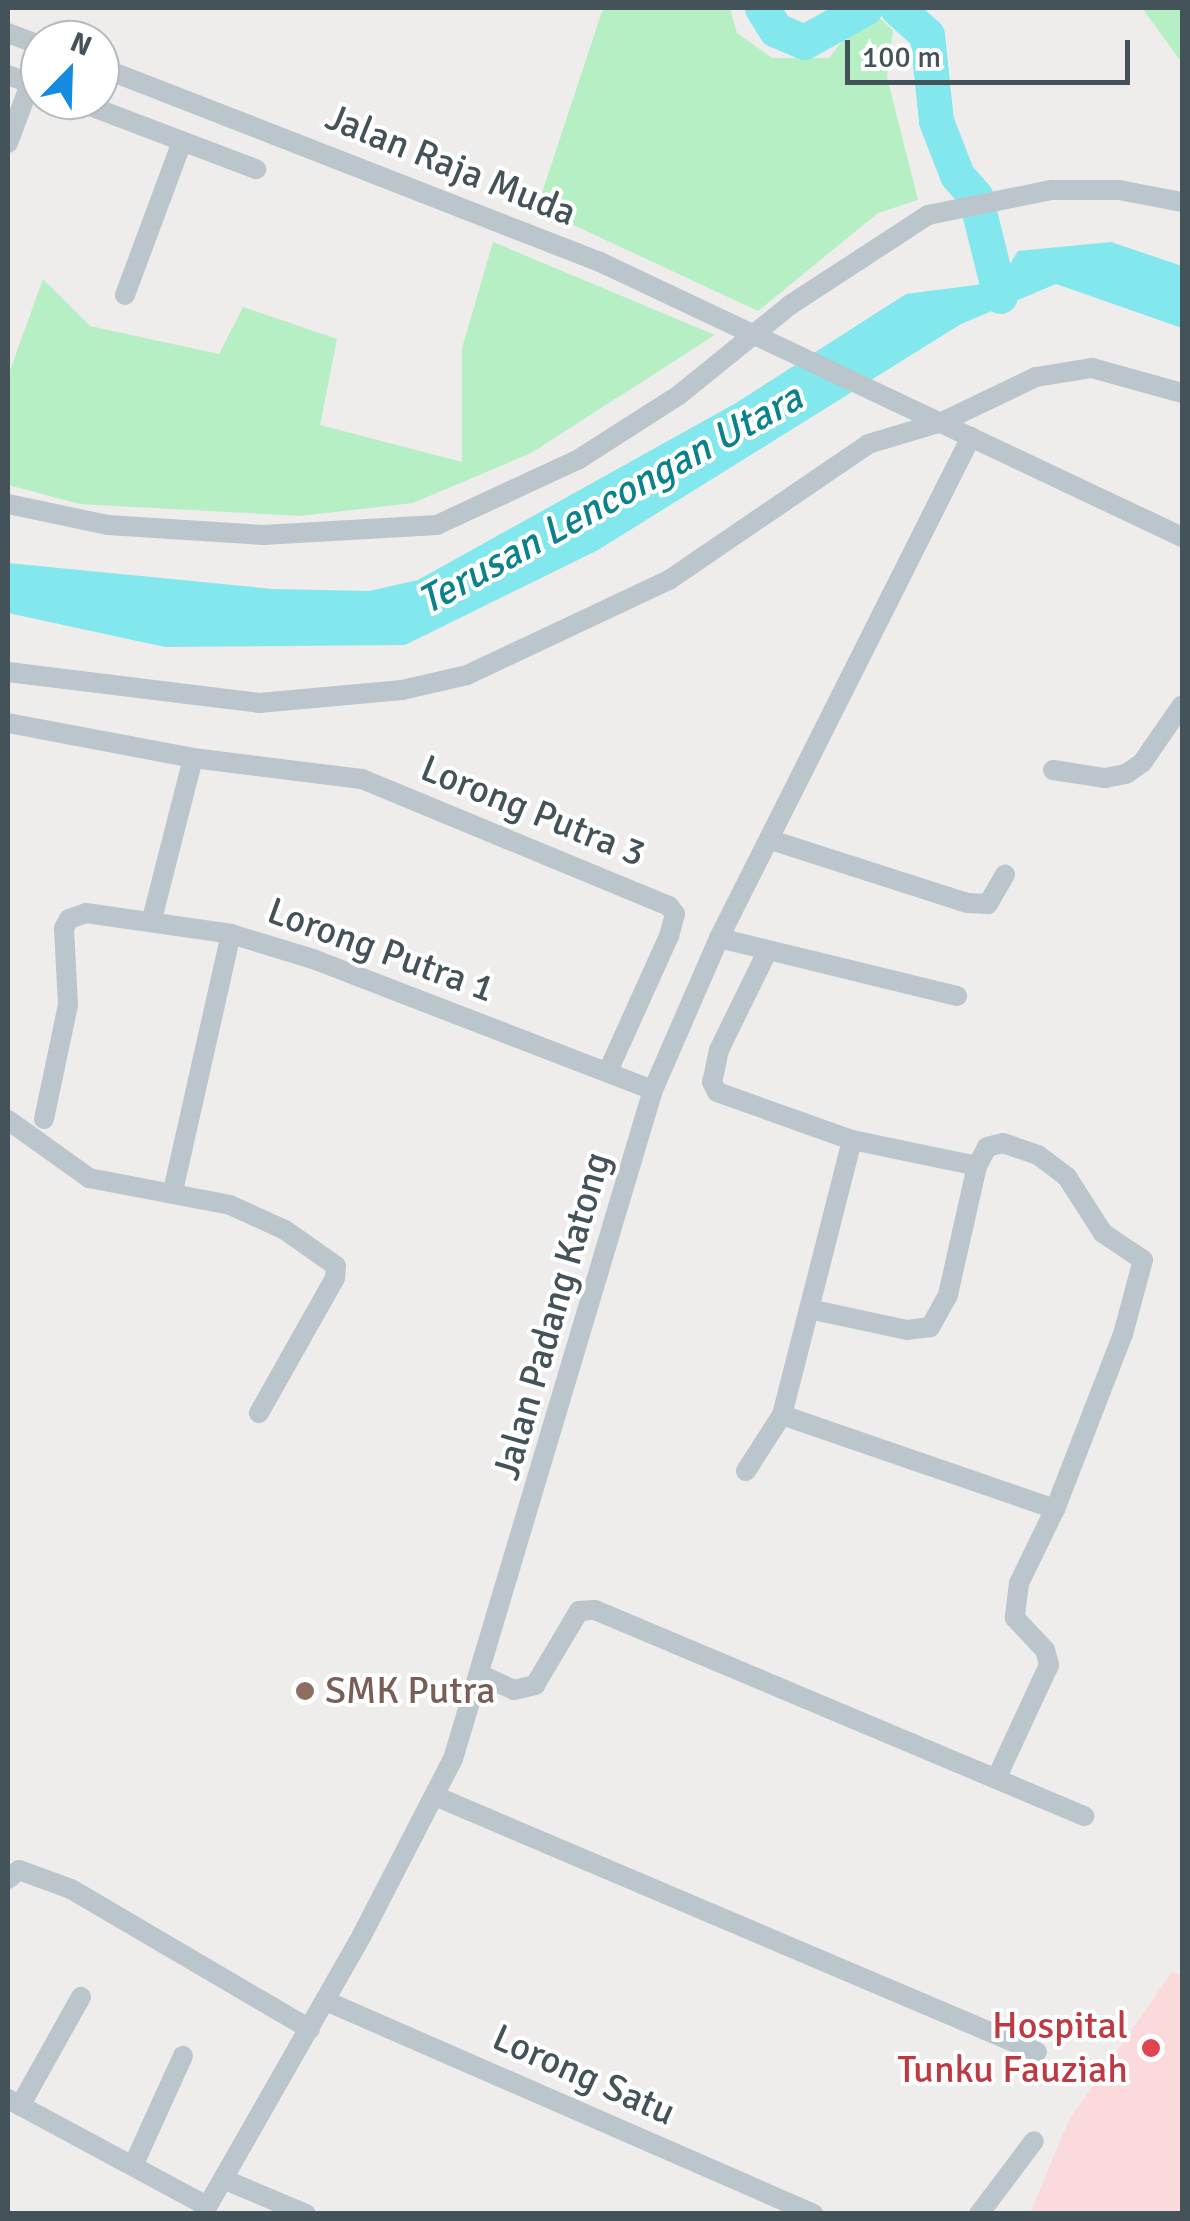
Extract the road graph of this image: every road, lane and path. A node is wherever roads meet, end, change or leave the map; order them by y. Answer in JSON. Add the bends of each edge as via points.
{"nodes":[{"id":1,"x":120,"y":75,"type":"edge"},
{"id":2,"x":20,"y":117,"type":"edge"},
{"id":3,"x":120,"y":118,"type":"edge"},
{"id":4,"x":182,"y":142,"type":"junction"},
{"id":5,"x":8,"y":143,"type":"edge"},
{"id":6,"x":256,"y":169,"type":"dead end"},
{"id":7,"x":1182,"y":202,"type":"edge"},
{"id":8,"x":124,"y":295,"type":"dead end"},
{"id":9,"x":764,"y":336,"type":"junction"},
{"id":10,"x":1182,"y":393,"type":"edge"},
{"id":11,"x":942,"y":422,"type":"junction"},
{"id":12,"x":971,"y":437,"type":"junction"},
{"id":13,"x":8,"y":504,"type":"edge"},
{"id":14,"x":1182,"y":537,"type":"edge"},
{"id":15,"x":8,"y":672,"type":"edge"},
{"id":16,"x":1182,"y":705,"type":"edge"},
{"id":17,"x":8,"y":723,"type":"edge"},
{"id":18,"x":192,"y":758,"type":"junction"},
{"id":19,"x":1053,"y":770,"type":"dead end"},
{"id":20,"x":771,"y":840,"type":"junction"},
{"id":21,"x":1005,"y":875,"type":"dead end"},
{"id":22,"x":152,"y":919,"type":"junction"},
{"id":23,"x":232,"y":934,"type":"junction"},
{"id":24,"x":719,"y":938,"type":"junction"},
{"id":25,"x":767,"y":952,"type":"junction"},
{"id":26,"x":956,"y":996,"type":"dead end"},
{"id":27,"x":609,"y":1069,"type":"junction"},
{"id":28,"x":654,"y":1090,"type":"junction"},
{"id":29,"x":44,"y":1118,"type":"dead end"},
{"id":30,"x":8,"y":1120,"type":"edge"},
{"id":31,"x":852,"y":1140,"type":"junction"},
{"id":32,"x":978,"y":1166,"type":"junction"},
{"id":33,"x":173,"y":1190,"type":"junction"},
{"id":34,"x":809,"y":1308,"type":"junction"},
{"id":35,"x":258,"y":1413,"type":"dead end"},
{"id":36,"x":782,"y":1415,"type":"junction"},
{"id":37,"x":746,"y":1471,"type":"dead end"},
{"id":38,"x":1055,"y":1509,"type":"junction"},
{"id":39,"x":483,"y":1676,"type":"junction"},
{"id":40,"x":997,"y":1777,"type":"junction"},
{"id":41,"x":436,"y":1796,"type":"junction"},
{"id":42,"x":1084,"y":1816,"type":"dead end"},
{"id":43,"x":8,"y":1879,"type":"edge"},
{"id":44,"x":81,"y":1997,"type":"dead end"},
{"id":45,"x":326,"y":2001,"type":"junction"},
{"id":46,"x":310,"y":2029,"type":"junction"},
{"id":47,"x":1037,"y":2052,"type":"dead end"},
{"id":48,"x":183,"y":2056,"type":"dead end"},
{"id":49,"x":14,"y":2102,"type":"edge"},
{"id":50,"x":1034,"y":2140,"type":"dead end"},
{"id":51,"x":133,"y":2166,"type":"junction"},
{"id":52,"x":223,"y":2179,"type":"junction"},
{"id":53,"x":205,"y":2210,"type":"edge"},
{"id":54,"x":306,"y":2214,"type":"edge"},
{"id":55,"x":814,"y":2214,"type":"edge"},
{"id":56,"x":979,"y":2214,"type":"edge"}],
"edges":[{"from":1,"to":9,"type":"street","name":"Jalan Raja Muda","via":[[482,214]]},
{"from":2,"to":5,"type":"street"},
{"from":3,"to":4,"type":"street"},
{"from":4,"to":6,"type":"street"},
{"from":4,"to":8,"type":"street"},
{"from":7,"to":9,"type":"street","via":[[1070,189],[928,215],[843,267]]},
{"from":9,"to":11,"type":"street","name":"Jalan Raja Muda"},
{"from":9,"to":13,"type":"street","via":[[579,460],[437,525],[263,536],[108,525]]},
{"from":10,"to":11,"type":"street","via":[[1120,373],[1071,368]]},
{"from":11,"to":12,"type":"street","name":"Jalan Raja Muda"},
{"from":11,"to":15,"type":"street","via":[[868,444],[669,580],[467,675],[402,690],[259,702]]},
{"from":12,"to":14,"type":"street","name":"Jalan Raja Muda"},
{"from":12,"to":20,"type":"street","name":"Jalan Padang Katong"},
{"from":16,"to":19,"type":"street","via":[[1142,763],[1126,774],[1105,778]]},
{"from":17,"to":18,"type":"street","name":"Lorong Putra 3"},
{"from":18,"to":22,"type":"street"},
{"from":18,"to":27,"type":"street","name":"Lorong Putra 3","via":[[362,779],[669,906],[669,936]]},
{"from":20,"to":21,"type":"street","via":[[968,903],[988,904],[1001,892]]},
{"from":20,"to":24,"type":"street","name":"Jalan Padang Katong"},
{"from":22,"to":23,"type":"street","name":"Lorong Putra 1"},
{"from":22,"to":29,"type":"street","name":"Lorong Putra 1","via":[[75,914],[64,928],[68,1005]]},
{"from":23,"to":27,"type":"street","name":"Lorong Putra 1"},
{"from":23,"to":33,"type":"street"},
{"from":24,"to":25,"type":"street"},
{"from":24,"to":28,"type":"street","name":"Jalan Padang Katong"},
{"from":25,"to":26,"type":"street"},
{"from":25,"to":31,"type":"street","via":[[719,1050],[712,1082],[724,1098]]},
{"from":27,"to":28,"type":"street","name":"Lorong Putra 1"},
{"from":28,"to":39,"type":"street","name":"Jalan Padang Katong"},
{"from":30,"to":33,"type":"street","via":[[89,1178]]},
{"from":31,"to":32,"type":"street"},
{"from":31,"to":34,"type":"street"},
{"from":32,"to":34,"type":"street","via":[[948,1295],[930,1327],[907,1330]]},
{"from":32,"to":38,"type":"street","via":[[986,1147],[1003,1143],[1038,1155],[1067,1178],[1103,1233],[1143,1260],[1123,1334]]},
{"from":33,"to":35,"type":"street","via":[[263,1218],[336,1266],[336,1278]]},
{"from":34,"to":36,"type":"street"},
{"from":36,"to":37,"type":"street"},
{"from":36,"to":38,"type":"street"},
{"from":38,"to":40,"type":"street","via":[[1018,1583],[1014,1609],[1049,1666]]},
{"from":39,"to":40,"type":"street","via":[[514,1690],[535,1685],[579,1612],[595,1610]]},
{"from":39,"to":41,"type":"street","name":"Jalan Padang Katong"},
{"from":40,"to":42,"type":"street"},
{"from":41,"to":45,"type":"street","name":"Jalan Padang Katong"},
{"from":41,"to":47,"type":"street"},
{"from":43,"to":46,"type":"street","via":[[19,1870],[72,1888]]},
{"from":44,"to":49,"type":"street"},
{"from":45,"to":46,"type":"street","name":"Jalan Padang Katong"},
{"from":45,"to":55,"type":"street","name":"Lorong Satu"},
{"from":46,"to":52,"type":"street","name":"Jalan Padang Katong"},
{"from":48,"to":51,"type":"street"},
{"from":49,"to":51,"type":"street"},
{"from":50,"to":56,"type":"street"},
{"from":51,"to":53,"type":"street"},
{"from":52,"to":53,"type":"street","name":"Jalan Padang Katong"},
{"from":52,"to":54,"type":"street"}]}
